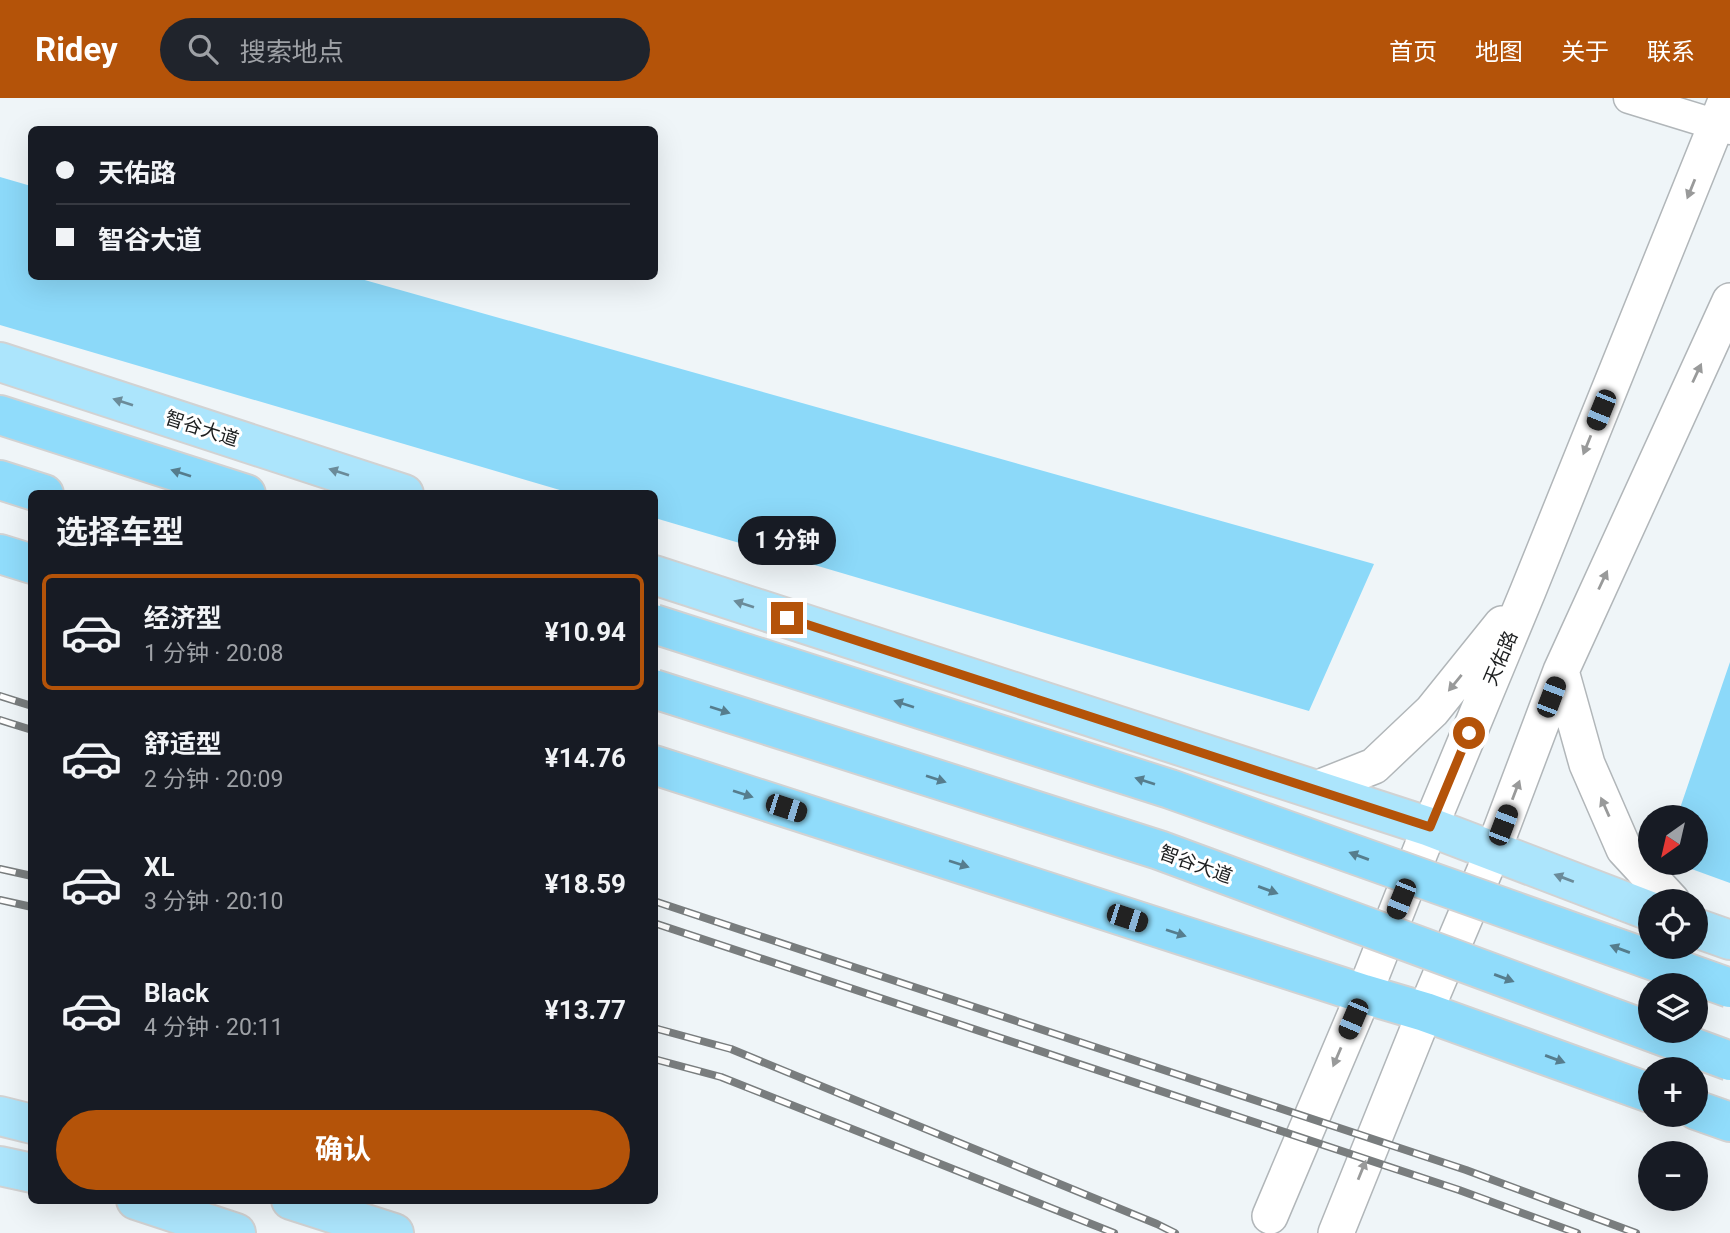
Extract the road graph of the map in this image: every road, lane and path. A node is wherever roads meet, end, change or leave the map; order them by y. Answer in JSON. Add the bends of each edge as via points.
{"nodes":[{"id":1,"x":1629,"y":98,"type":"edge"},
{"id":2,"x":1724,"y":118,"type":"edge"},
{"id":3,"x":1730,"y":301,"type":"edge"},
{"id":4,"x":0,"y":362,"type":"edge"},
{"id":5,"x":0,"y":415,"type":"edge"},
{"id":6,"x":0,"y":480,"type":"edge"},
{"id":7,"x":31,"y":490,"type":"edge"},
{"id":8,"x":234,"y":490,"type":"edge"},
{"id":9,"x":392,"y":490,"type":"edge"},
{"id":10,"x":0,"y":554,"type":"edge"},
{"id":11,"x":28,"y":563,"type":"edge"},
{"id":12,"x":658,"y":576,"type":"edge"},
{"id":13,"x":1528,"y":591,"type":"junction"},
{"id":14,"x":658,"y":625,"type":"edge"},
{"id":15,"x":1561,"y":671,"type":"junction"},
{"id":16,"x":658,"y":690,"type":"edge"},
{"id":17,"x":658,"y":766,"type":"edge"},
{"id":18,"x":1316,"y":789,"type":"junction"},
{"id":19,"x":1430,"y":827,"type":"junction"},
{"id":20,"x":1493,"y":851,"type":"junction"},
{"id":21,"x":1663,"y":889,"type":"edge"},
{"id":22,"x":1638,"y":906,"type":"edge"},
{"id":23,"x":1730,"y":988,"type":"edge"},
{"id":24,"x":1364,"y":994,"type":"junction"},
{"id":25,"x":1425,"y":1012,"type":"junction"},
{"id":26,"x":1730,"y":1061,"type":"edge"},
{"id":27,"x":1638,"y":1089,"type":"edge"},
{"id":28,"x":1708,"y":1114,"type":"edge"},
{"id":29,"x":0,"y":1116,"type":"edge"},
{"id":30,"x":1730,"y":1122,"type":"edge"},
{"id":31,"x":28,"y":1123,"type":"edge"},
{"id":32,"x":0,"y":1166,"type":"edge"},
{"id":33,"x":28,"y":1172,"type":"edge"},
{"id":34,"x":148,"y":1204,"type":"edge"},
{"id":35,"x":303,"y":1204,"type":"edge"},
{"id":36,"x":1270,"y":1216,"type":"dead end"},
{"id":37,"x":236,"y":1233,"type":"edge"},
{"id":38,"x":394,"y":1233,"type":"edge"},
{"id":39,"x":1336,"y":1233,"type":"edge"}],
"edges":[{"from":1,"to":2,"type":"street"},
{"from":2,"to":13,"type":"main road","name":"天佑路","one_way":true},
{"from":15,"to":3,"type":"main road","one_way":true},
{"from":9,"to":4,"type":"main road","name":"智谷大道","one_way":true},
{"from":8,"to":5,"type":"highway","one_way":true},
{"from":6,"to":7,"type":"highway"},
{"from":10,"to":11,"type":"highway"},
{"from":18,"to":12,"type":"main road","one_way":true},
{"from":13,"to":18,"type":"main road","one_way":true,"via":[[1432,711],[1374,766]]},
{"from":13,"to":19,"type":"main road","name":"天佑路"},
{"from":23,"to":14,"type":"highway","one_way":true,"bridge":true,"via":[[1170,789]]},
{"from":20,"to":15,"type":"main road","one_way":true},
{"from":21,"to":15,"type":"main road","one_way":true,"via":[[1624,849],[1587,764]]},
{"from":16,"to":26,"type":"highway","name":"智谷大道","one_way":true,"bridge":true,"via":[[1158,850]]},
{"from":17,"to":24,"type":"highway","one_way":true},
{"from":18,"to":19,"type":"main road"},
{"from":19,"to":20,"type":"main road"},
{"from":19,"to":24,"type":"main road","name":"天佑路"},
{"from":22,"to":20,"type":"main road","one_way":true},
{"from":20,"to":25,"type":"main road"},
{"from":24,"to":25,"type":"highway"},
{"from":24,"to":36,"type":"main road","name":"天佑路","one_way":true},
{"from":25,"to":27,"type":"highway","one_way":true},
{"from":39,"to":25,"type":"main road","one_way":true},
{"from":28,"to":30,"type":"highway"},
{"from":29,"to":31,"type":"main road"},
{"from":32,"to":33,"type":"main road"},
{"from":34,"to":37,"type":"main road"},
{"from":35,"to":38,"type":"main road"}]}
